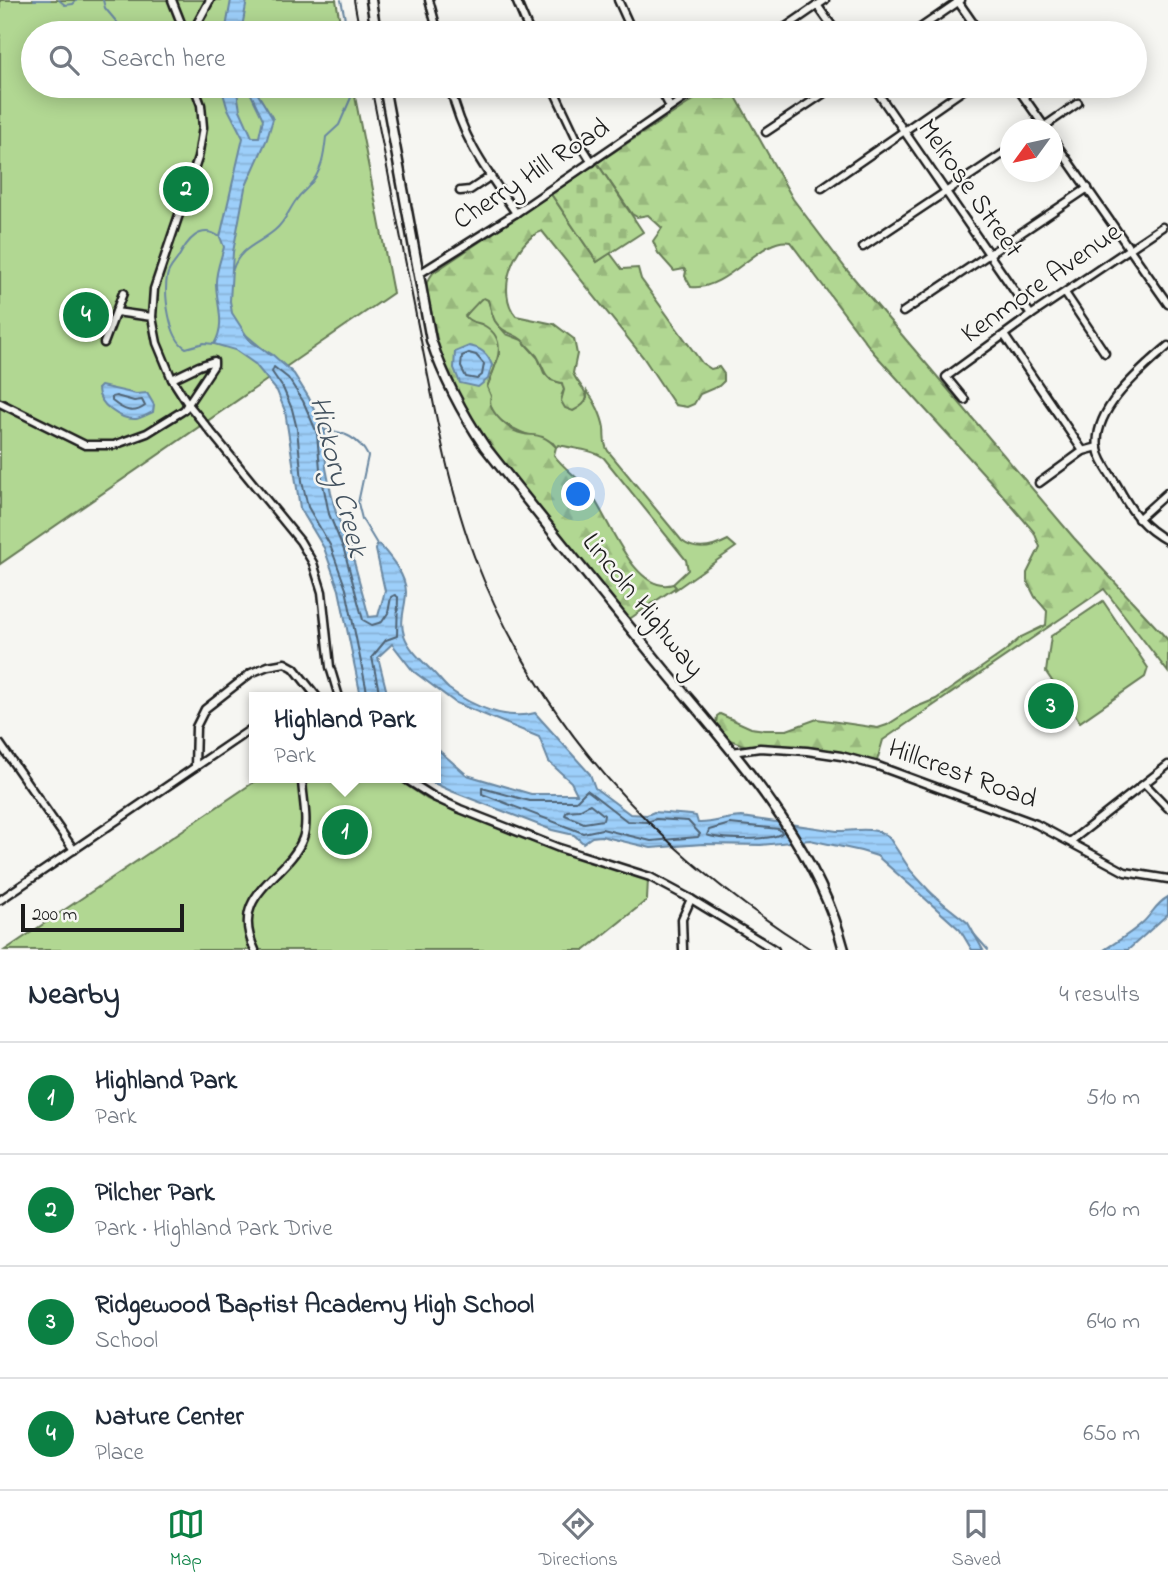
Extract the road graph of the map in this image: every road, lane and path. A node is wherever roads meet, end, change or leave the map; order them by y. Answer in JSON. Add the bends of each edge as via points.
{"nodes":[{"id":1,"x":172,"y":0,"type":"edge"},
{"id":2,"x":210,"y":0,"type":"edge"},
{"id":3,"x":372,"y":0,"type":"edge"},
{"id":4,"x":429,"y":0,"type":"edge"},
{"id":5,"x":516,"y":0,"type":"edge"},
{"id":6,"x":618,"y":0,"type":"edge"},
{"id":7,"x":825,"y":0,"type":"edge"},
{"id":8,"x":959,"y":1,"type":"edge"},
{"id":9,"x":817,"y":5,"type":"junction"},
{"id":10,"x":180,"y":21,"type":"edge"},
{"id":11,"x":199,"y":21,"type":"edge"},
{"id":12,"x":375,"y":21,"type":"edge"},
{"id":13,"x":435,"y":21,"type":"edge"},
{"id":14,"x":525,"y":21,"type":"edge"},
{"id":15,"x":628,"y":21,"type":"edge"},
{"id":16,"x":794,"y":21,"type":"edge"},
{"id":17,"x":828,"y":21,"type":"edge"},
{"id":18,"x":930,"y":21,"type":"edge"},
{"id":19,"x":972,"y":21,"type":"edge"},
{"id":20,"x":198,"y":98,"type":"edge"},
{"id":21,"x":386,"y":98,"type":"edge"},
{"id":22,"x":454,"y":98,"type":"edge"},
{"id":23,"x":558,"y":98,"type":"edge"},
{"id":24,"x":665,"y":98,"type":"edge"},
{"id":25,"x":684,"y":98,"type":"edge"},
{"id":26,"x":817,"y":98,"type":"edge"},
{"id":27,"x":881,"y":98,"type":"edge"},
{"id":28,"x":952,"y":98,"type":"edge"},
{"id":29,"x":1024,"y":98,"type":"edge"},
{"id":30,"x":1078,"y":103,"type":"dead end"},
{"id":31,"x":670,"y":107,"type":"junction"},
{"id":32,"x":1037,"y":119,"type":"edge"},
{"id":33,"x":1056,"y":119,"type":"edge"},
{"id":34,"x":904,"y":131,"type":"junction"},
{"id":35,"x":766,"y":132,"type":"dead end"},
{"id":36,"x":1063,"y":153,"type":"edge"},
{"id":37,"x":1000,"y":156,"type":"edge"},
{"id":38,"x":592,"y":162,"type":"junction"},
{"id":39,"x":491,"y":176,"type":"junction"},
{"id":40,"x":822,"y":188,"type":"dead end"},
{"id":41,"x":1088,"y":188,"type":"junction"},
{"id":42,"x":460,"y":191,"type":"dead end"},
{"id":43,"x":946,"y":193,"type":"junction"},
{"id":44,"x":516,"y":213,"type":"junction"},
{"id":45,"x":1162,"y":227,"type":"dead end"},
{"id":46,"x":863,"y":247,"type":"dead end"},
{"id":47,"x":1130,"y":248,"type":"junction"},
{"id":48,"x":989,"y":254,"type":"junction"},
{"id":49,"x":419,"y":274,"type":"junction"},
{"id":50,"x":123,"y":293,"type":"dead end"},
{"id":51,"x":1065,"y":293,"type":"junction"},
{"id":52,"x":1168,"y":303,"type":"edge"},
{"id":53,"x":116,"y":312,"type":"junction"},
{"id":54,"x":903,"y":312,"type":"dead end"},
{"id":55,"x":1031,"y":315,"type":"junction"},
{"id":56,"x":152,"y":317,"type":"junction"},
{"id":57,"x":1004,"y":335,"type":"junction"},
{"id":58,"x":104,"y":343,"type":"dead end"},
{"id":59,"x":1168,"y":345,"type":"edge"},
{"id":60,"x":1105,"y":353,"type":"dead end"},
{"id":61,"x":172,"y":379,"type":"junction"},
{"id":62,"x":965,"y":400,"type":"dead end"},
{"id":63,"x":0,"y":403,"type":"edge"},
{"id":64,"x":188,"y":404,"type":"junction"},
{"id":65,"x":1098,"y":447,"type":"junction"},
{"id":66,"x":1083,"y":451,"type":"junction"},
{"id":67,"x":1039,"y":483,"type":"dead end"},
{"id":68,"x":1168,"y":492,"type":"edge"},
{"id":69,"x":1138,"y":519,"type":"junction"},
{"id":70,"x":1168,"y":541,"type":"edge"},
{"id":71,"x":313,"y":692,"type":"edge"},
{"id":72,"x":338,"y":692,"type":"edge"},
{"id":73,"x":249,"y":730,"type":"edge"},
{"id":74,"x":0,"y":744,"type":"edge"},
{"id":75,"x":732,"y":752,"type":"junction"},
{"id":76,"x":1168,"y":765,"type":"edge"},
{"id":77,"x":195,"y":767,"type":"junction"},
{"id":78,"x":302,"y":783,"type":"edge"},
{"id":79,"x":412,"y":783,"type":"edge"},
{"id":80,"x":1145,"y":784,"type":"junction"},
{"id":81,"x":1168,"y":808,"type":"edge"},
{"id":82,"x":1071,"y":841,"type":"junction"},
{"id":83,"x":74,"y":850,"type":"junction"},
{"id":84,"x":1168,"y":879,"type":"edge"},
{"id":85,"x":691,"y":899,"type":"junction"},
{"id":86,"x":0,"y":900,"type":"edge"},
{"id":87,"x":844,"y":947,"type":"edge"},
{"id":88,"x":255,"y":950,"type":"edge"},
{"id":89,"x":683,"y":950,"type":"edge"},
{"id":90,"x":775,"y":950,"type":"edge"}],
"edges":[{"from":1,"to":10,"type":"street"},
{"from":2,"to":11,"type":"street"},
{"from":3,"to":12,"type":"main road"},
{"from":4,"to":13,"type":"street"},
{"from":5,"to":14,"type":"street"},
{"from":6,"to":15,"type":"street"},
{"from":7,"to":9,"type":"street"},
{"from":8,"to":18,"type":"street"},
{"from":8,"to":19,"type":"street"},
{"from":9,"to":16,"type":"street"},
{"from":9,"to":17,"type":"street"},
{"from":20,"to":56,"type":"street","via":[[203,127],[198,158],[154,289]]},
{"from":21,"to":49,"type":"main road","name":"Lincoln Highway"},
{"from":22,"to":39,"type":"street","via":[[464,134]]},
{"from":23,"to":38,"type":"street"},
{"from":24,"to":31,"type":"street"},
{"from":25,"to":31,"type":"street","name":"Cherry Hill Road"},
{"from":26,"to":35,"type":"street"},
{"from":27,"to":34,"type":"street","name":"Melrose Street"},
{"from":28,"to":34,"type":"street"},
{"from":29,"to":32,"type":"street"},
{"from":30,"to":33,"type":"street"},
{"from":31,"to":38,"type":"street","name":"Cherry Hill Road"},
{"from":34,"to":40,"type":"street"},
{"from":34,"to":43,"type":"street","name":"Melrose Street"},
{"from":36,"to":41,"type":"street"},
{"from":37,"to":43,"type":"street"},
{"from":38,"to":44,"type":"street","name":"Cherry Hill Road"},
{"from":39,"to":42,"type":"street","via":[[471,190]]},
{"from":39,"to":44,"type":"street"},
{"from":41,"to":47,"type":"street"},
{"from":41,"to":48,"type":"street"},
{"from":43,"to":46,"type":"street"},
{"from":43,"to":48,"type":"street","name":"Melrose Street"},
{"from":44,"to":49,"type":"street","name":"Cherry Hill Road"},
{"from":45,"to":47,"type":"street","name":"Kenmore Avenue"},
{"from":47,"to":51,"type":"street","name":"Kenmore Avenue"},
{"from":47,"to":52,"type":"street"},
{"from":48,"to":54,"type":"street"},
{"from":48,"to":55,"type":"street","name":"Melrose Street"},
{"from":49,"to":75,"type":"main road","name":"Lincoln Highway","via":[[431,340],[464,417]]},
{"from":50,"to":53,"type":"street"},
{"from":51,"to":55,"type":"street","name":"Kenmore Avenue"},
{"from":51,"to":60,"type":"street"},
{"from":53,"to":56,"type":"street"},
{"from":53,"to":58,"type":"street"},
{"from":55,"to":57,"type":"street","name":"Kenmore Avenue"},
{"from":56,"to":61,"type":"street"},
{"from":57,"to":62,"type":"street","name":"Kenmore Avenue","via":[[946,377]]},
{"from":57,"to":66,"type":"street"},
{"from":59,"to":65,"type":"street","via":[[1110,405]]},
{"from":61,"to":64,"type":"street"},
{"from":61,"to":64,"type":"street","via":[[214,361]]},
{"from":63,"to":64,"type":"street","via":[[85,445],[114,445],[139,437]]},
{"from":64,"to":72,"type":"street","via":[[313,563]]},
{"from":65,"to":66,"type":"street"},
{"from":65,"to":69,"type":"street"},
{"from":66,"to":67,"type":"street"},
{"from":68,"to":69,"type":"street"},
{"from":69,"to":70,"type":"street"},
{"from":71,"to":77,"type":"street","via":[[295,668],[285,663],[251,673],[205,709],[196,727]]},
{"from":73,"to":77,"type":"street"},
{"from":74,"to":83,"type":"street"},
{"from":75,"to":82,"type":"street","name":"Hillcrest Road","via":[[760,748],[841,756]]},
{"from":75,"to":87,"type":"main road","name":"Lincoln Highway","via":[[798,845]]},
{"from":76,"to":80,"type":"street"},
{"from":77,"to":83,"type":"street"},
{"from":78,"to":88,"type":"street","via":[[303,837],[256,895],[248,919]]},
{"from":79,"to":85,"type":"street","via":[[460,809],[650,877]]},
{"from":80,"to":81,"type":"street"},
{"from":80,"to":82,"type":"street"},
{"from":82,"to":84,"type":"street","name":"Hillcrest Road","via":[[1125,872]]},
{"from":83,"to":86,"type":"street"},
{"from":85,"to":89,"type":"street","via":[[682,919]]},
{"from":85,"to":90,"type":"street"}]}
